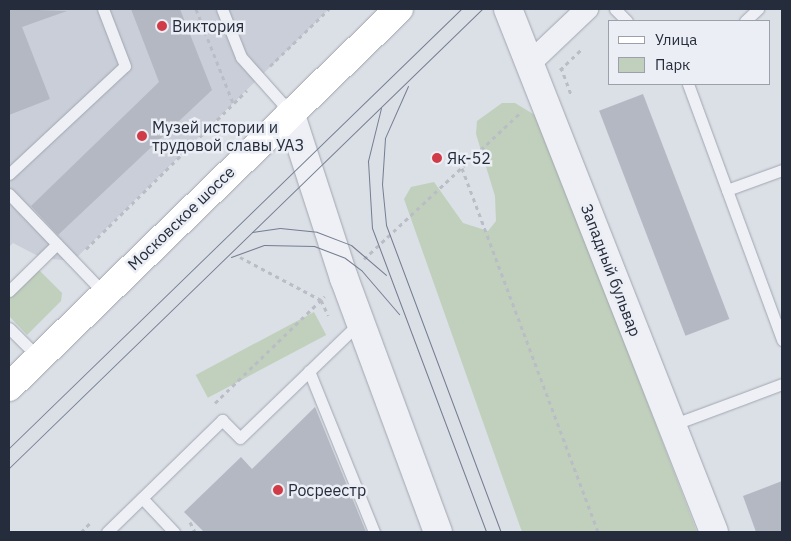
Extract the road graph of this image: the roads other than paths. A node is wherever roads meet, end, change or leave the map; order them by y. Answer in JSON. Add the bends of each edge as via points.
{"nodes":[{"id":1,"x":104,"y":9,"type":"edge"},
{"id":2,"x":222,"y":9,"type":"edge"},
{"id":3,"x":399,"y":9,"type":"edge"},
{"id":4,"x":508,"y":9,"type":"edge"},
{"id":5,"x":587,"y":9,"type":"edge"},
{"id":6,"x":615,"y":9,"type":"edge"},
{"id":7,"x":758,"y":9,"type":"edge"},
{"id":8,"x":626,"y":20,"type":"edge"},
{"id":9,"x":746,"y":20,"type":"edge"},
{"id":10,"x":530,"y":63,"type":"junction"},
{"id":11,"x":688,"y":85,"type":"edge"},
{"id":12,"x":290,"y":112,"type":"junction"},
{"id":13,"x":782,"y":170,"type":"edge"},
{"id":14,"x":9,"y":174,"type":"edge"},
{"id":15,"x":727,"y":190,"type":"junction"},
{"id":16,"x":9,"y":194,"type":"edge"},
{"id":17,"x":56,"y":244,"type":"junction"},
{"id":18,"x":9,"y":291,"type":"edge"},
{"id":19,"x":104,"y":293,"type":"junction"},
{"id":20,"x":360,"y":322,"type":"junction"},
{"id":21,"x":9,"y":328,"type":"edge"},
{"id":22,"x":782,"y":340,"type":"edge"},
{"id":23,"x":39,"y":358,"type":"junction"},
{"id":24,"x":308,"y":371,"type":"junction"},
{"id":25,"x":782,"y":384,"type":"edge"},
{"id":26,"x":9,"y":387,"type":"edge"},
{"id":27,"x":672,"y":426,"type":"junction"},
{"id":28,"x":142,"y":498,"type":"junction"},
{"id":29,"x":107,"y":532,"type":"edge"},
{"id":30,"x":174,"y":532,"type":"edge"},
{"id":31,"x":374,"y":532,"type":"edge"},
{"id":32,"x":438,"y":532,"type":"edge"},
{"id":33,"x":714,"y":532,"type":"edge"}],
"edges":[{"from":1,"to":14,"type":"lane","via":[[125,66]]},
{"from":2,"to":12,"type":"lane","via":[[241,57]]},
{"from":3,"to":12,"type":"main road","name":"Московское шоссе"},
{"from":4,"to":10,"type":"street","name":"Западный бульвар"},
{"from":5,"to":10,"type":"street"},
{"from":6,"to":8,"type":"lane"},
{"from":7,"to":9,"type":"lane"},
{"from":10,"to":27,"type":"street","name":"Западный бульвар"},
{"from":11,"to":15,"type":"lane"},
{"from":12,"to":19,"type":"main road","name":"Московское шоссе"},
{"from":12,"to":20,"type":"street"},
{"from":13,"to":15,"type":"lane"},
{"from":15,"to":22,"type":"lane"},
{"from":16,"to":17,"type":"lane"},
{"from":17,"to":18,"type":"lane"},
{"from":17,"to":19,"type":"lane"},
{"from":19,"to":23,"type":"main road","name":"Московское шоссе"},
{"from":20,"to":24,"type":"lane"},
{"from":20,"to":32,"type":"street"},
{"from":21,"to":23,"type":"lane"},
{"from":23,"to":26,"type":"main road","name":"Московское шоссе"},
{"from":24,"to":28,"type":"lane","via":[[240,438],[222,420]]},
{"from":24,"to":31,"type":"lane"},
{"from":25,"to":27,"type":"lane"},
{"from":27,"to":33,"type":"street","name":"Западный бульвар"},
{"from":28,"to":29,"type":"lane"},
{"from":28,"to":30,"type":"lane"}]}
